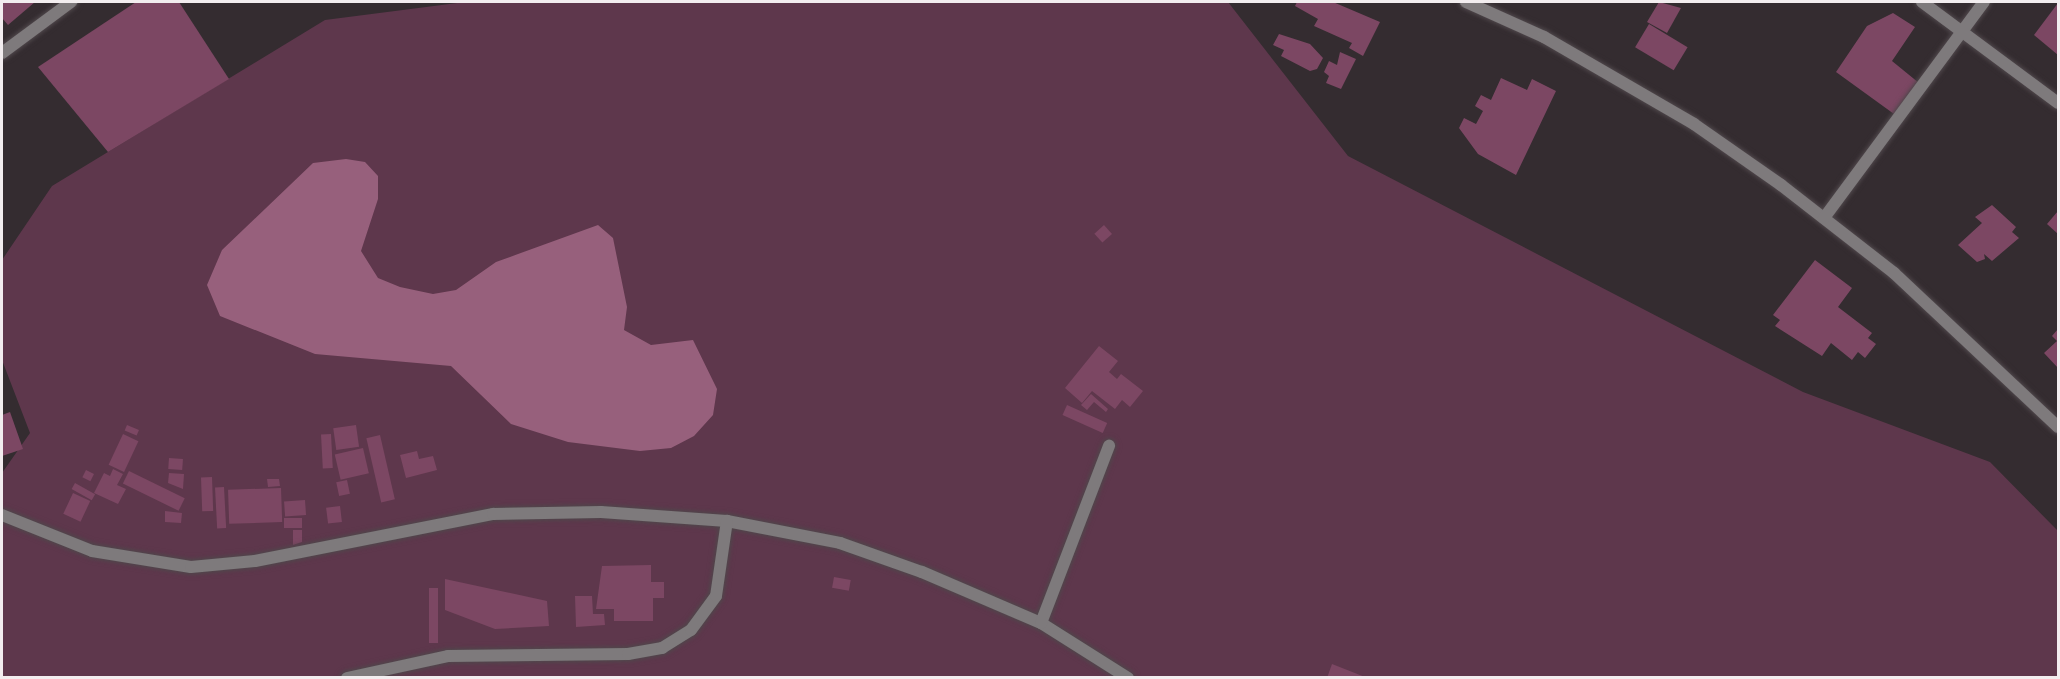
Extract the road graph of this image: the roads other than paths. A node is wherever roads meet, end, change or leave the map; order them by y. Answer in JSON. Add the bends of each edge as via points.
{"nodes":[{"id":1,"x":71,"y":2,"type":"edge"},
{"id":2,"x":1466,"y":2,"type":"edge"},
{"id":3,"x":1922,"y":2,"type":"edge"},
{"id":4,"x":1984,"y":2,"type":"edge"},
{"id":5,"x":1963,"y":31,"type":"junction"},
{"id":6,"x":2,"y":53,"type":"edge"},
{"id":7,"x":2058,"y":103,"type":"edge"},
{"id":8,"x":1824,"y":218,"type":"junction"},
{"id":9,"x":2058,"y":427,"type":"edge"},
{"id":10,"x":1109,"y":446,"type":"dead end"},
{"id":11,"x":2,"y":515,"type":"edge"},
{"id":12,"x":727,"y":521,"type":"junction"},
{"id":13,"x":1041,"y":623,"type":"junction"},
{"id":14,"x":347,"y":678,"type":"edge"},
{"id":15,"x":1128,"y":678,"type":"edge"}],
"edges":[{"from":1,"to":6,"type":"street"},
{"from":2,"to":8,"type":"street","via":[[1544,37],[1694,124]]},
{"from":3,"to":5,"type":"street"},
{"from":4,"to":5,"type":"street"},
{"from":5,"to":7,"type":"street"},
{"from":5,"to":8,"type":"street"},
{"from":8,"to":9,"type":"street","via":[[1992,360]]},
{"from":10,"to":13,"type":"street"},
{"from":11,"to":12,"type":"street","via":[[92,551],[191,567],[255,561],[484,515],[601,512]]},
{"from":12,"to":13,"type":"street","via":[[880,556]]},
{"from":12,"to":14,"type":"street","via":[[716,596],[691,630],[662,648],[628,654],[448,656]]},
{"from":13,"to":15,"type":"street"}]}
